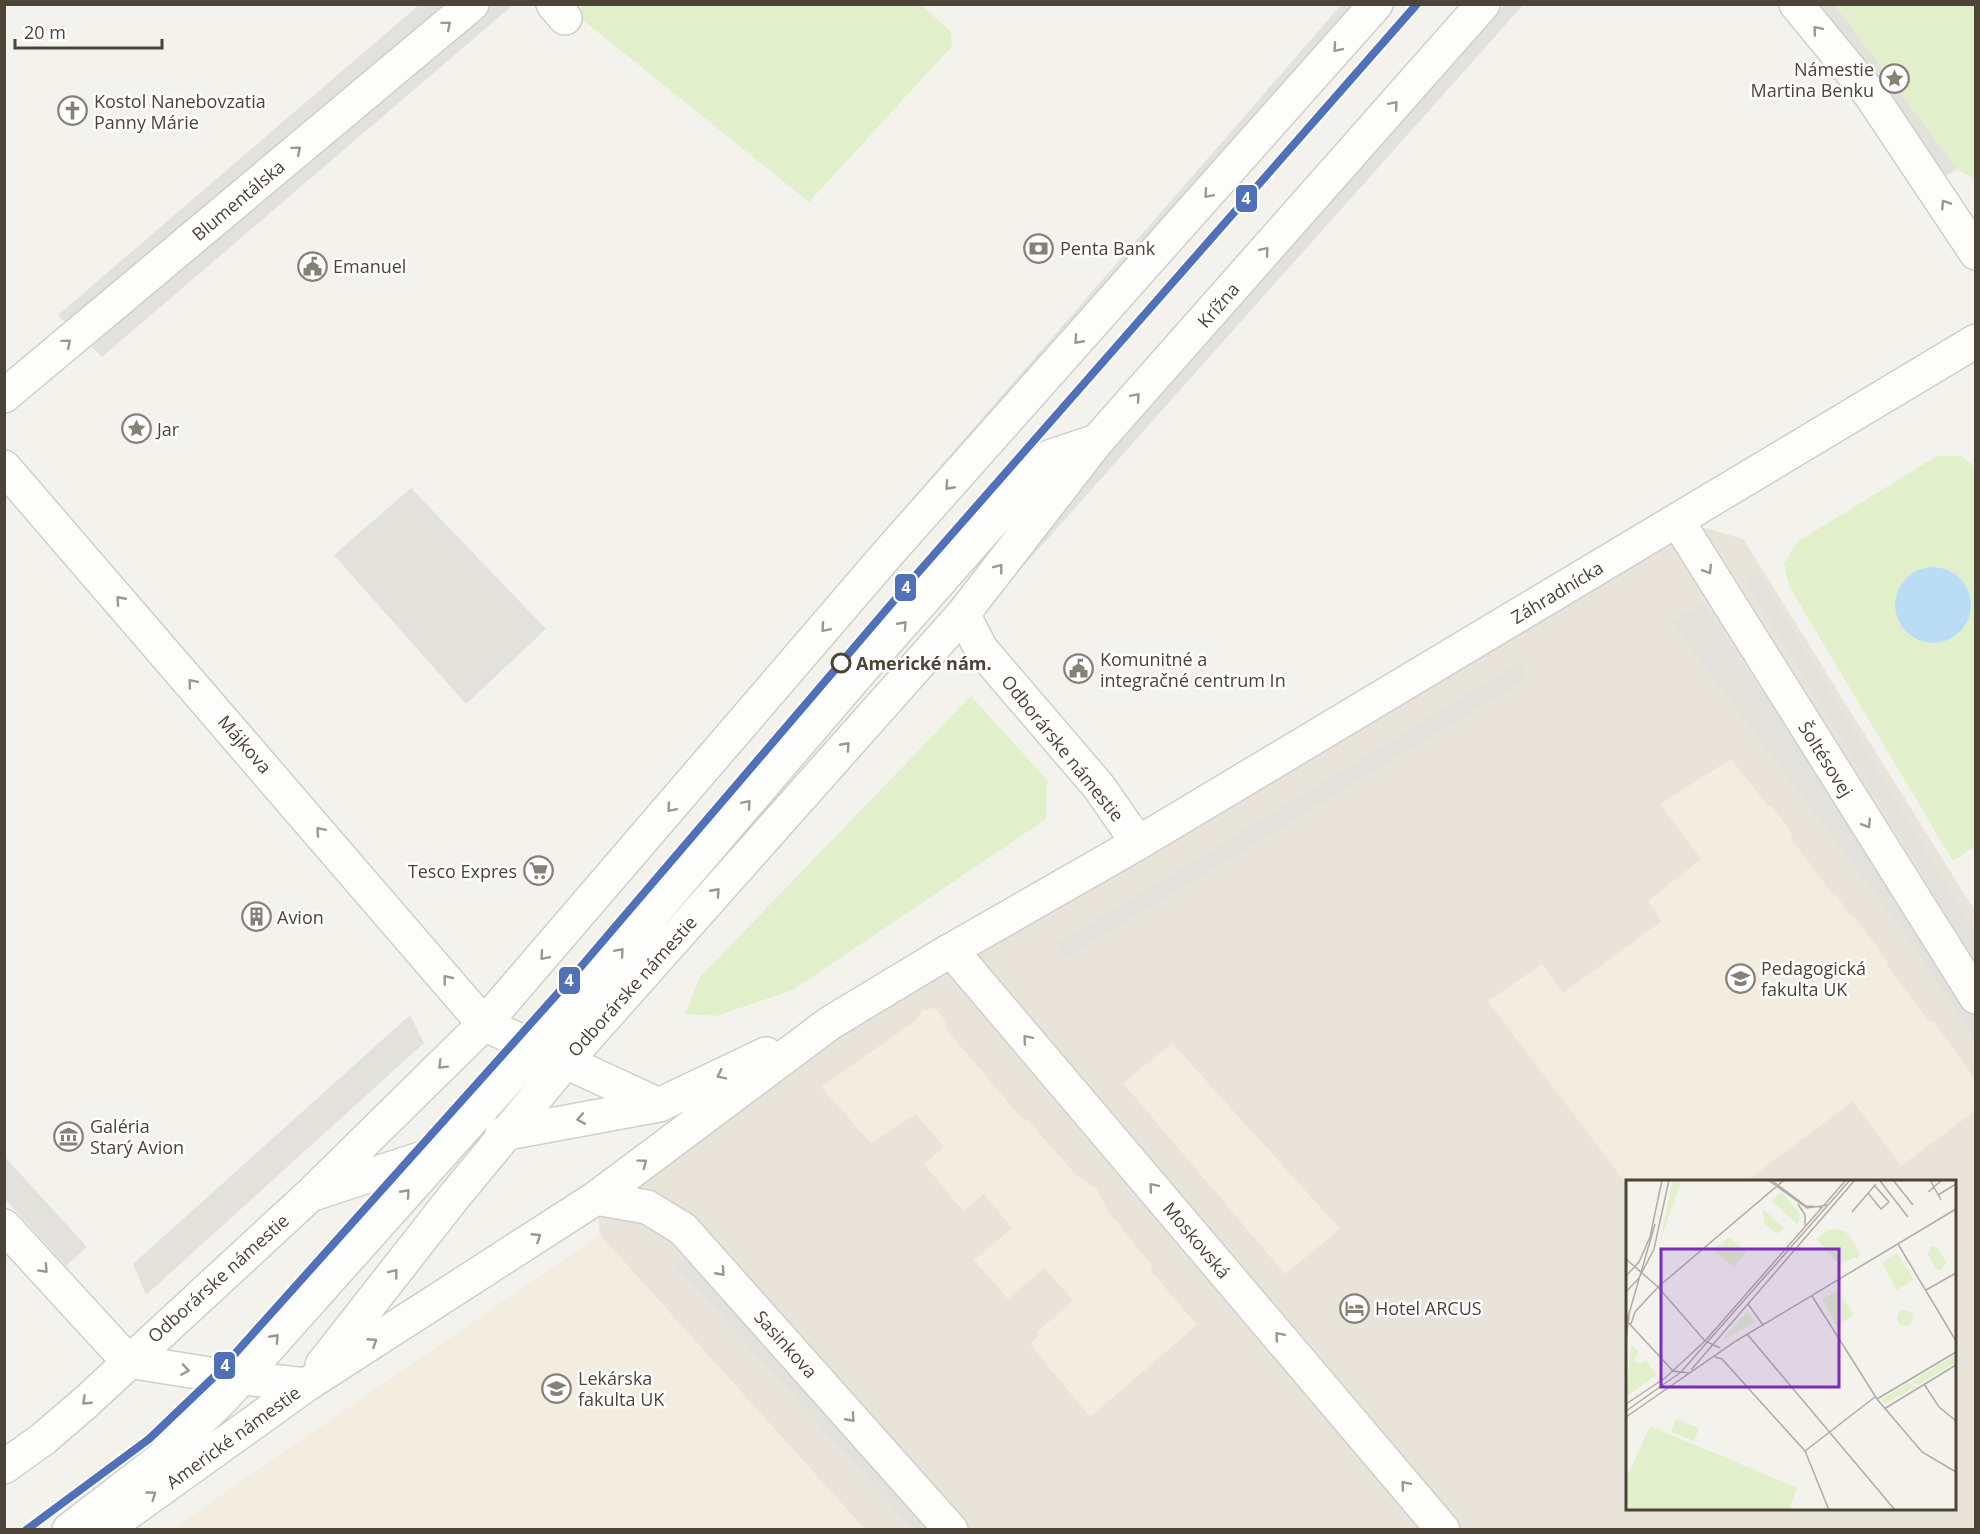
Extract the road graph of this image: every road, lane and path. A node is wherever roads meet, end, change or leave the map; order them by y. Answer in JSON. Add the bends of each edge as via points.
{"nodes":[{"id":1,"x":472,"y":4,"type":"edge"},
{"id":2,"x":1376,"y":4,"type":"edge"},
{"id":3,"x":1483,"y":4,"type":"edge"},
{"id":4,"x":1796,"y":4,"type":"edge"},
{"id":5,"x":1976,"y":253,"type":"edge"},
{"id":6,"x":1976,"y":341,"type":"edge"},
{"id":7,"x":13,"y":388,"type":"edge"},
{"id":8,"x":1098,"y":441,"type":"junction"},
{"id":9,"x":4,"y":467,"type":"edge"},
{"id":10,"x":1677,"y":520,"type":"junction"},
{"id":11,"x":963,"y":614,"type":"junction"},
{"id":12,"x":1138,"y":843,"type":"junction"},
{"id":13,"x":951,"y":950,"type":"junction"},
{"id":14,"x":1976,"y":997,"type":"edge"},
{"id":15,"x":831,"y":1023,"type":"junction"},
{"id":16,"x":484,"y":1024,"type":"junction"},
{"id":17,"x":535,"y":1047,"type":"junction"},
{"id":18,"x":566,"y":1061,"type":"junction"},
{"id":19,"x":659,"y":1105,"type":"junction"},
{"id":20,"x":510,"y":1131,"type":"junction"},
{"id":21,"x":444,"y":1151,"type":"junction"},
{"id":22,"x":309,"y":1196,"type":"junction"},
{"id":23,"x":596,"y":1198,"type":"junction"},
{"id":24,"x":4,"y":1226,"type":"edge"},
{"id":25,"x":128,"y":1361,"type":"junction"},
{"id":26,"x":239,"y":1378,"type":"junction"},
{"id":27,"x":306,"y":1385,"type":"junction"},
{"id":28,"x":4,"y":1467,"type":"edge"},
{"id":29,"x":69,"y":1530,"type":"edge"},
{"id":30,"x":104,"y":1530,"type":"edge"},
{"id":31,"x":951,"y":1530,"type":"edge"},
{"id":32,"x":1443,"y":1530,"type":"edge"}],
"edges":[{"from":7,"to":1,"type":"street","name":"Blumentálska","one_way":true},
{"from":2,"to":16,"type":"street","name":"Odborárske námestie","one_way":true,"via":[[890,551]]},
{"from":8,"to":3,"type":"street","name":"Krížna","one_way":true},
{"from":5,"to":4,"type":"street","one_way":true,"via":[[1870,94]]},
{"from":6,"to":10,"type":"street","name":"Záhradnícka"},
{"from":11,"to":8,"type":"street","name":"Krížna","one_way":true},
{"from":17,"to":8,"type":"street","one_way":true,"via":[[1049,458]]},
{"from":16,"to":9,"type":"street","name":"Májkova","one_way":true},
{"from":10,"to":12,"type":"street","name":"Záhradnícka"},
{"from":10,"to":14,"type":"street","name":"Šoltésovej","one_way":true},
{"from":11,"to":12,"type":"street","name":"Odborárske námestie","via":[[981,649],[1099,787]]},
{"from":18,"to":11,"type":"street","name":"Odborárske námestie","one_way":true},
{"from":12,"to":13,"type":"street","name":"Odborárske námestie"},
{"from":13,"to":15,"type":"street","name":"Odborárske námestie"},
{"from":32,"to":13,"type":"street","name":"Moskovská","one_way":true},
{"from":15,"to":19,"type":"street","name":"Odborárske námestie","one_way":true},
{"from":23,"to":15,"type":"street","name":"Odborárske námestie","one_way":true},
{"from":16,"to":17,"type":"street","name":"Odborárske námestie"},
{"from":16,"to":22,"type":"street","name":"Odborárske námestie","one_way":true},
{"from":17,"to":18,"type":"street","name":"Odborárske námestie"},
{"from":17,"to":21,"type":"street"},
{"from":18,"to":19,"type":"street","name":"Odborárske námestie"},
{"from":18,"to":20,"type":"street","name":"Odborárske námestie"},
{"from":19,"to":20,"type":"street","name":"Odborárske námestie","one_way":true},
{"from":20,"to":21,"type":"street","name":"Odborárske námestie"},
{"from":27,"to":20,"type":"street","name":"Odborárske námestie","one_way":true},
{"from":21,"to":22,"type":"street","name":"Odborárske námestie"},
{"from":26,"to":21,"type":"street","one_way":true},
{"from":22,"to":25,"type":"street","name":"Odborárske námestie"},
{"from":27,"to":23,"type":"street","name":"Odborárske námestie","one_way":true},
{"from":23,"to":31,"type":"street","name":"Sasinkova","one_way":true,"via":[[647,1207],[682,1228]]},
{"from":24,"to":25,"type":"street","one_way":true},
{"from":25,"to":26,"type":"street","name":"Americké námestie","one_way":true},
{"from":25,"to":28,"type":"street","one_way":true,"via":[[43,1439]]},
{"from":26,"to":27,"type":"street","name":"Americké námestie"},
{"from":26,"to":29,"type":"street","via":[[160,1459]]},
{"from":30,"to":27,"type":"street","name":"Americké námestie","one_way":true}]}
